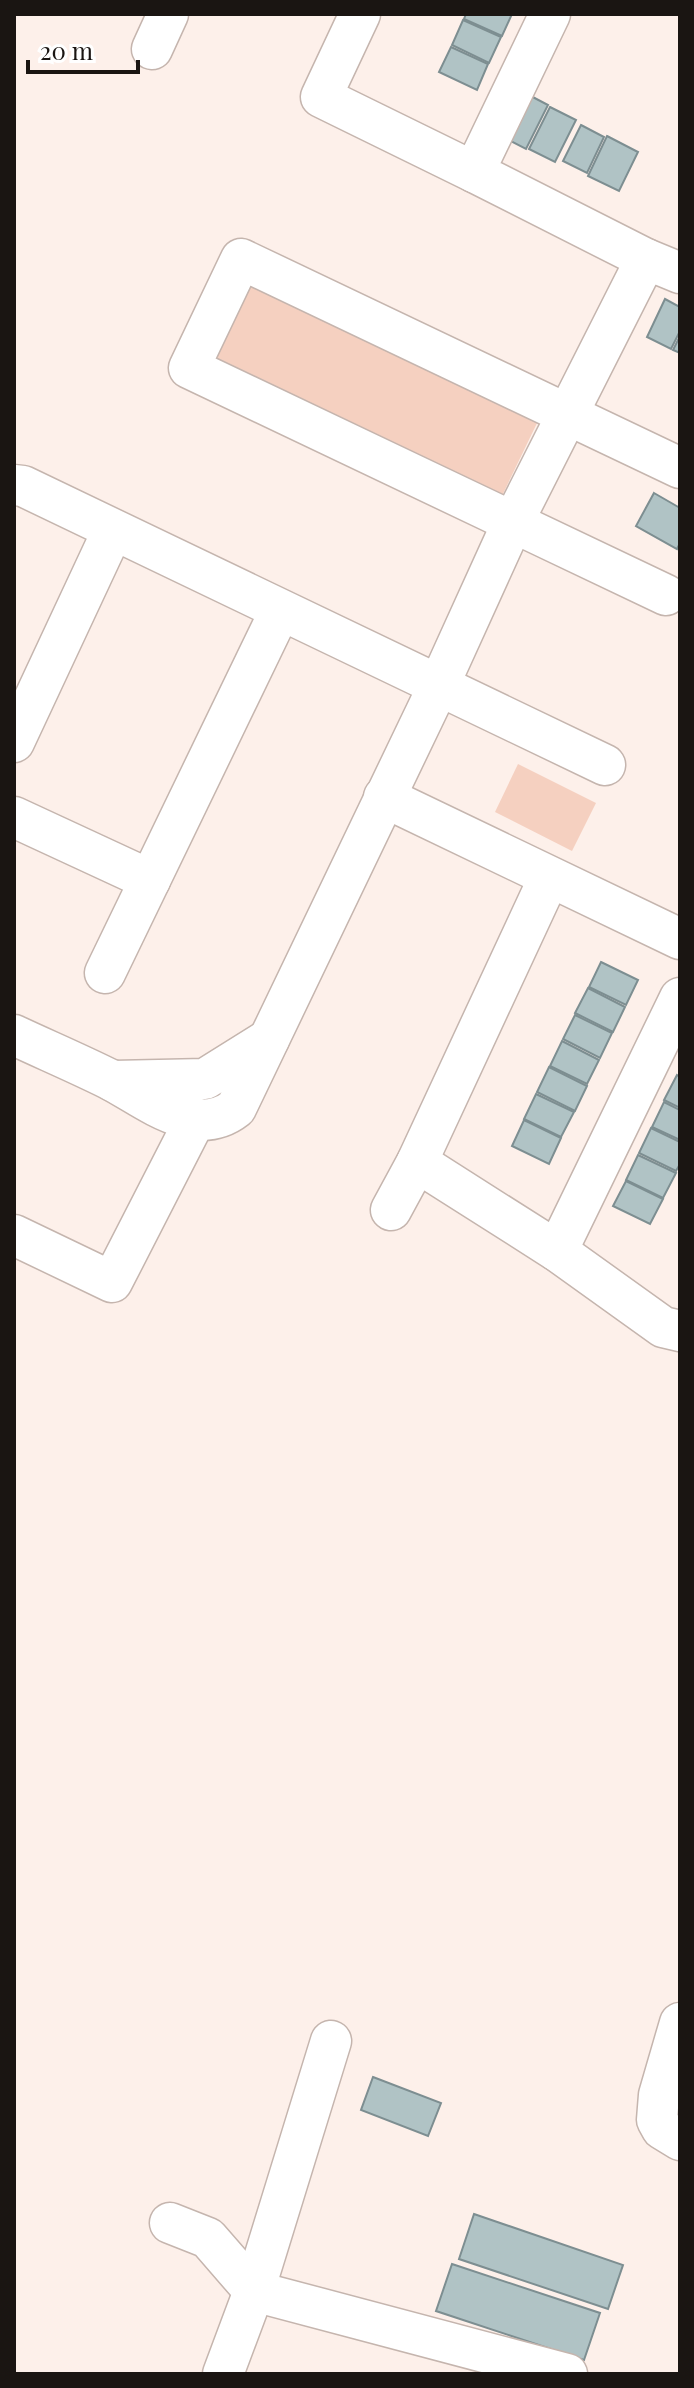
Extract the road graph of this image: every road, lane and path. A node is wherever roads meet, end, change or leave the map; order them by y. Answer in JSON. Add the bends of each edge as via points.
{"nodes":[{"id":1,"x":360,"y":14,"type":"edge"},
{"id":2,"x":550,"y":14,"type":"edge"},
{"id":3,"x":474,"y":172,"type":"junction"},
{"id":4,"x":663,"y":266,"type":"edge"},
{"id":5,"x":569,"y":416,"type":"junction"},
{"id":6,"x":680,"y":468,"type":"edge"},
{"id":7,"x":14,"y":485,"type":"edge"},
{"id":8,"x":512,"y":524,"type":"junction"},
{"id":9,"x":113,"y":530,"type":"junction"},
{"id":10,"x":666,"y":595,"type":"dead end"},
{"id":11,"x":280,"y":611,"type":"junction"},
{"id":12,"x":438,"y":687,"type":"junction"},
{"id":13,"x":14,"y":742,"type":"edge"},
{"id":14,"x":605,"y":765,"type":"dead end"},
{"id":15,"x":384,"y":797,"type":"junction"},
{"id":16,"x":14,"y":817,"type":"edge"},
{"id":17,"x":549,"y":878,"type":"junction"},
{"id":18,"x":150,"y":880,"type":"junction"},
{"id":19,"x":680,"y":939,"type":"edge"},
{"id":20,"x":105,"y":973,"type":"dead end"},
{"id":21,"x":680,"y":998,"type":"edge"},
{"id":22,"x":14,"y":1035,"type":"edge"},
{"id":23,"x":269,"y":1039,"type":"junction"},
{"id":24,"x":113,"y":1081,"type":"junction"},
{"id":25,"x":196,"y":1118,"type":"junction"},
{"id":26,"x":417,"y":1162,"type":"junction"},
{"id":27,"x":391,"y":1210,"type":"dead end"},
{"id":28,"x":14,"y":1235,"type":"edge"},
{"id":29,"x":557,"y":1251,"type":"junction"},
{"id":30,"x":680,"y":1331,"type":"edge"},
{"id":31,"x":680,"y":2023,"type":"edge"},
{"id":32,"x":331,"y":2041,"type":"dead end"},
{"id":33,"x":680,"y":2140,"type":"edge"},
{"id":34,"x":170,"y":2223,"type":"dead end"},
{"id":35,"x":254,"y":2291,"type":"junction"},
{"id":36,"x":223,"y":2374,"type":"edge"},
{"id":37,"x":567,"y":2374,"type":"edge"}],
"edges":[{"from":1,"to":3,"type":"street","via":[[321,97]]},
{"from":2,"to":3,"type":"street"},
{"from":3,"to":4,"type":"street"},
{"from":4,"to":5,"type":"street"},
{"from":5,"to":6,"type":"street"},
{"from":5,"to":8,"type":"street"},
{"from":5,"to":8,"type":"street","via":[[241,259],[189,368]]},
{"from":7,"to":9,"type":"street"},
{"from":8,"to":10,"type":"street"},
{"from":8,"to":12,"type":"street"},
{"from":9,"to":11,"type":"street"},
{"from":9,"to":13,"type":"street"},
{"from":11,"to":12,"type":"street"},
{"from":11,"to":18,"type":"street"},
{"from":12,"to":14,"type":"street"},
{"from":12,"to":15,"type":"street"},
{"from":15,"to":17,"type":"street"},
{"from":15,"to":23,"type":"street"},
{"from":16,"to":18,"type":"street"},
{"from":17,"to":19,"type":"street"},
{"from":17,"to":26,"type":"street"},
{"from":18,"to":20,"type":"street"},
{"from":21,"to":29,"type":"street"},
{"from":22,"to":24,"type":"street"},
{"from":23,"to":24,"type":"street","via":[[205,1079]]},
{"from":23,"to":25,"type":"street","via":[[236,1108],[222,1119]]},
{"from":24,"to":25,"type":"street","via":[[157,1110]]},
{"from":25,"to":28,"type":"street","via":[[112,1282]]},
{"from":26,"to":27,"type":"street"},
{"from":26,"to":29,"type":"street"},
{"from":29,"to":30,"type":"street","via":[[663,1327]]},
{"from":31,"to":33,"type":"street","via":[[656,2109],[662,2129]]},
{"from":32,"to":35,"type":"street"},
{"from":34,"to":35,"type":"street","via":[[208,2238]]},
{"from":35,"to":36,"type":"street"},
{"from":35,"to":37,"type":"street"}]}
